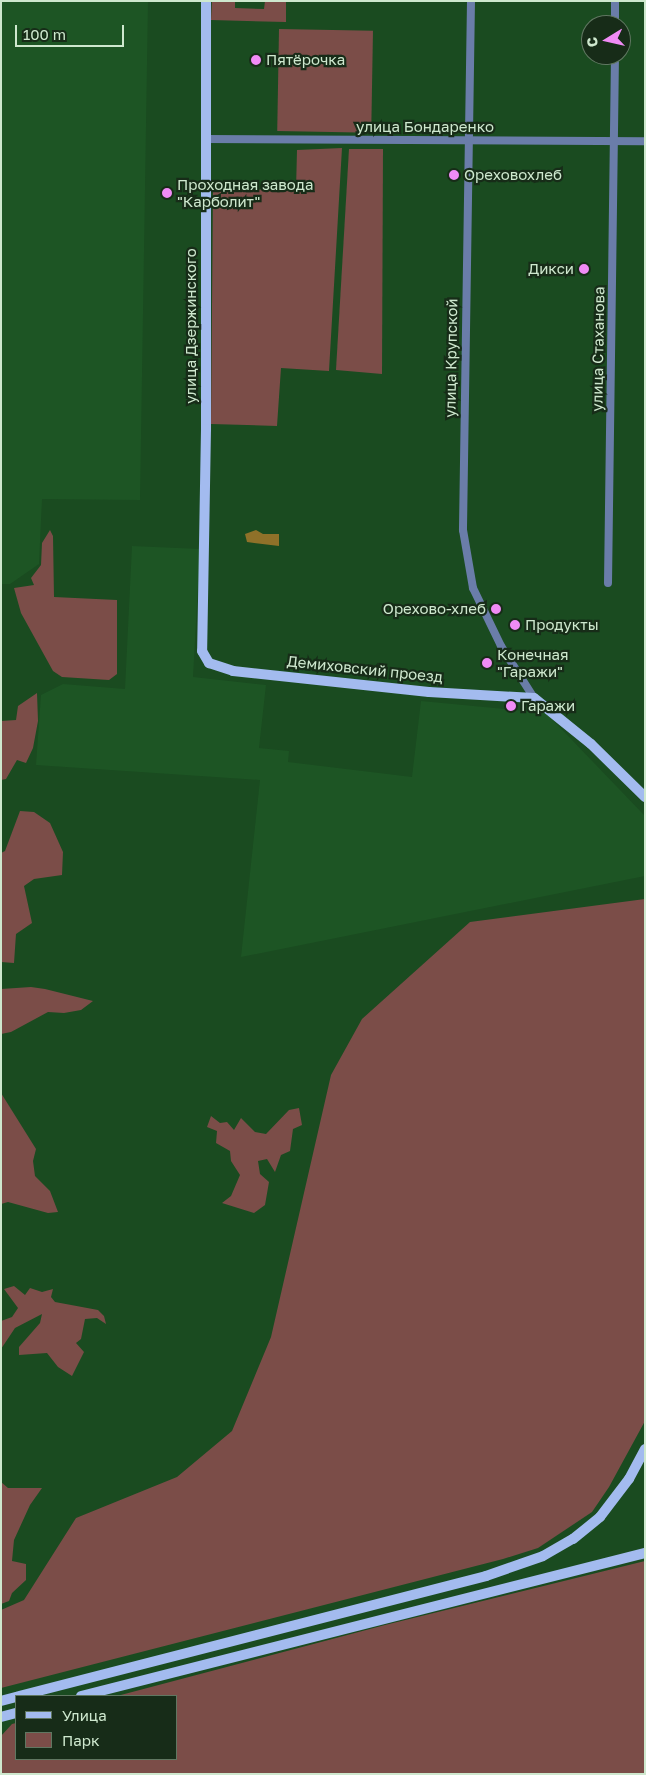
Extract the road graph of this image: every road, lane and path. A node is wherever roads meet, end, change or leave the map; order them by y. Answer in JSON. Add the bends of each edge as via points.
{"nodes":[{"id":1,"x":206,"y":1,"type":"edge"},
{"id":2,"x":470,"y":1,"type":"edge"},
{"id":3,"x":615,"y":1,"type":"edge"},
{"id":4,"x":615,"y":15,"type":"edge"},
{"id":5,"x":615,"y":65,"type":"edge"},
{"id":6,"x":206,"y":140,"type":"junction"},
{"id":7,"x":614,"y":140,"type":"junction"},
{"id":8,"x":468,"y":141,"type":"junction"},
{"id":9,"x":645,"y":141,"type":"edge"},
{"id":10,"x":608,"y":583,"type":"dead end"},
{"id":11,"x":202,"y":651,"type":"joint"},
{"id":12,"x":534,"y":698,"type":"junction"},
{"id":13,"x":645,"y":797,"type":"edge"},
{"id":14,"x":645,"y":1449,"type":"edge"},
{"id":15,"x":645,"y":1553,"type":"edge"},
{"id":16,"x":23,"y":1695,"type":"edge"},
{"id":17,"x":85,"y":1695,"type":"edge"}],
"edges":[{"from":1,"to":6,"type":"main road","name":"улица Дзержинского"},
{"from":2,"to":8,"type":"street","name":"улица Крупской"},
{"from":3,"to":4,"type":"street"},
{"from":5,"to":7,"type":"street","name":"улица Стаханова"},
{"from":6,"to":8,"type":"street","name":"улица Бондаренко"},
{"from":6,"to":11,"type":"main road","name":"улица Дзержинского"},
{"from":7,"to":8,"type":"street","name":"улица Бондаренко"},
{"from":7,"to":9,"type":"street","name":"улица Бондаренко"},
{"from":7,"to":10,"type":"street","name":"улица Стаханова"},
{"from":8,"to":12,"type":"street","name":"улица Крупской","via":[[463,530],[470,578],[480,606]]},
{"from":11,"to":12,"type":"main road","name":"Демиховский проезд","via":[[209,663],[233,671],[429,692]]},
{"from":12,"to":13,"type":"main road","via":[[591,744]]},
{"from":14,"to":16,"type":"main road","via":[[629,1479],[600,1517],[573,1540],[543,1556],[486,1576]]},
{"from":15,"to":17,"type":"main road"}]}
